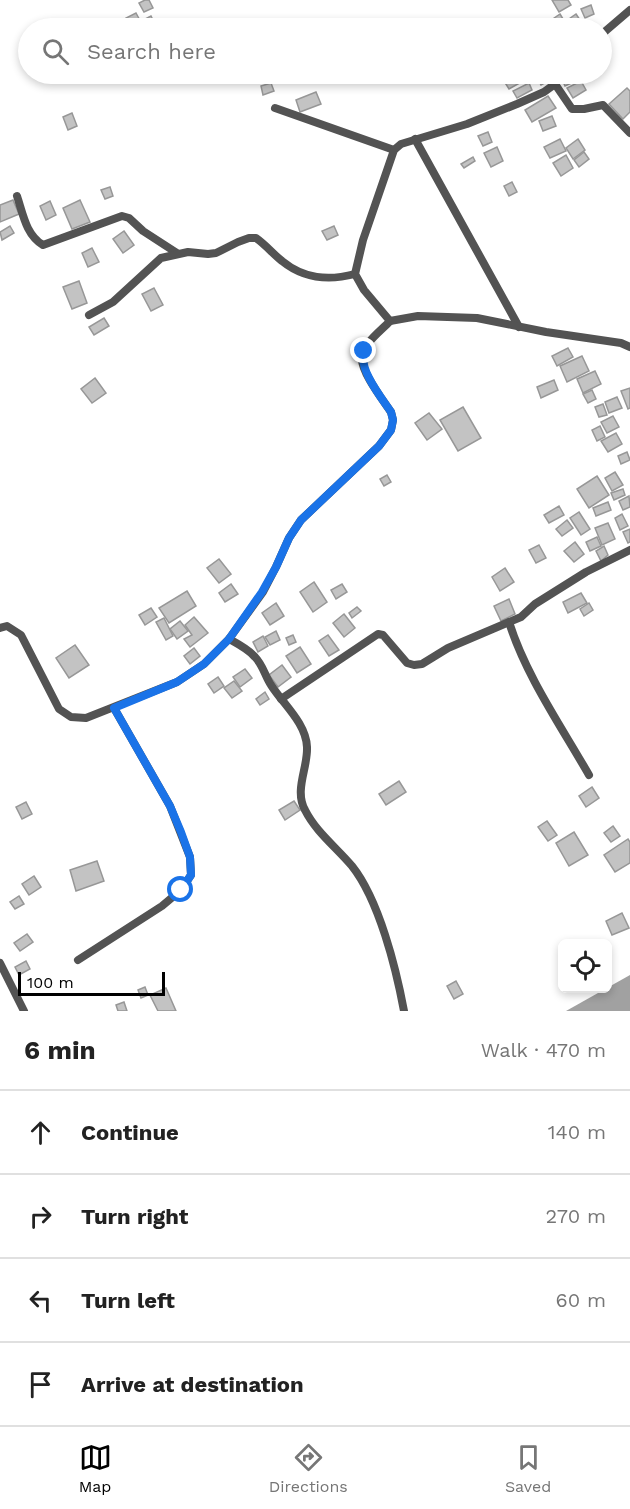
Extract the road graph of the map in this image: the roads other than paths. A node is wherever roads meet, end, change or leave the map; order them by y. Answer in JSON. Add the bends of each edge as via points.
{"nodes":[{"id":1,"x":630,"y":10,"type":"edge"},
{"id":2,"x":612,"y":25,"type":"edge"},
{"id":3,"x":555,"y":84,"type":"joint"},
{"id":4,"x":275,"y":108,"type":"dead end"},
{"id":5,"x":630,"y":133,"type":"edge"},
{"id":6,"x":415,"y":139,"type":"junction"},
{"id":7,"x":394,"y":150,"type":"junction"},
{"id":8,"x":17,"y":196,"type":"dead end"},
{"id":9,"x":177,"y":253,"type":"junction"},
{"id":10,"x":355,"y":274,"type":"junction"},
{"id":11,"x":89,"y":315,"type":"dead end"},
{"id":12,"x":390,"y":321,"type":"junction"},
{"id":13,"x":519,"y":327,"type":"junction"},
{"id":14,"x":630,"y":347,"type":"edge"},
{"id":15,"x":630,"y":550,"type":"edge"},
{"id":16,"x":509,"y":622,"type":"junction"},
{"id":17,"x":0,"y":628,"type":"edge"},
{"id":18,"x":229,"y":639,"type":"junction"},
{"id":19,"x":281,"y":699,"type":"junction"},
{"id":20,"x":114,"y":708,"type":"junction"},
{"id":21,"x":589,"y":775,"type":"dead end"},
{"id":22,"x":78,"y":960,"type":"dead end"},
{"id":23,"x":0,"y":963,"type":"edge"},
{"id":24,"x":24,"y":1011,"type":"edge"},
{"id":25,"x":404,"y":1011,"type":"edge"}],
"edges":[{"from":1,"to":2,"type":"street"},
{"from":3,"to":5,"type":"street","via":[[572,109],[603,105]]},
{"from":3,"to":6,"type":"street","via":[[467,124]]},
{"from":4,"to":7,"type":"street"},
{"from":6,"to":7,"type":"street"},
{"from":6,"to":13,"type":"street"},
{"from":7,"to":10,"type":"street"},
{"from":8,"to":9,"type":"street","via":[[30,233],[43,245],[122,216]]},
{"from":9,"to":10,"type":"street","via":[[216,253],[256,238],[303,274],[332,279]]},
{"from":9,"to":11,"type":"street","via":[[161,258],[112,302]]},
{"from":10,"to":12,"type":"street"},
{"from":12,"to":13,"type":"street","via":[[418,316],[477,318]]},
{"from":12,"to":18,"type":"street","via":[[370,341],[362,357],[363,367],[391,412],[391,430],[301,520],[262,592]]},
{"from":13,"to":14,"type":"street"},
{"from":15,"to":16,"type":"street","via":[[586,572]]},
{"from":16,"to":19,"type":"street","via":[[414,665],[407,663],[378,634]]},
{"from":16,"to":21,"type":"street","via":[[546,701]]},
{"from":17,"to":20,"type":"street","via":[[7,626],[21,634],[59,709],[71,717],[86,718]]},
{"from":18,"to":19,"type":"street","via":[[255,656]]},
{"from":18,"to":20,"type":"street","via":[[204,664],[177,682]]},
{"from":19,"to":25,"type":"street","via":[[306,740],[300,796],[303,808],[362,883],[398,979]]},
{"from":20,"to":22,"type":"street","via":[[170,806],[190,857],[191,875],[162,906]]},
{"from":23,"to":24,"type":"street"}]}
